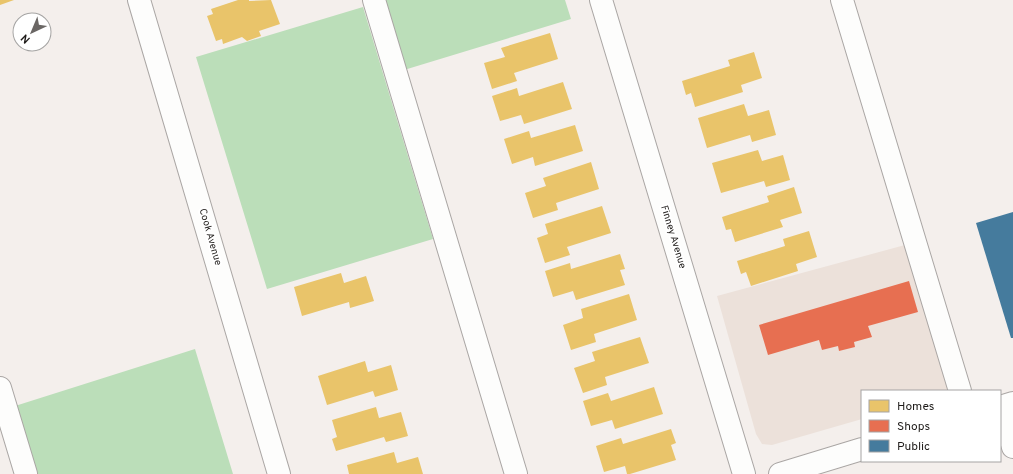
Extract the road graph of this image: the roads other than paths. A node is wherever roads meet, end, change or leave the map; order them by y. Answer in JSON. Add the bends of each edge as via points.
{"nodes":[{"id":1,"x":140,"y":0,"type":"edge"},
{"id":2,"x":374,"y":0,"type":"edge"},
{"id":3,"x":601,"y":0,"type":"edge"},
{"id":4,"x":842,"y":0,"type":"edge"},
{"id":5,"x":0,"y":388,"type":"edge"},
{"id":6,"x":960,"y":390,"type":"edge"},
{"id":7,"x":1005,"y":406,"type":"edge"},
{"id":8,"x":1013,"y":448,"type":"edge"},
{"id":9,"x":861,"y":449,"type":"edge"},
{"id":10,"x":26,"y":474,"type":"edge"},
{"id":11,"x":279,"y":474,"type":"edge"},
{"id":12,"x":516,"y":474,"type":"edge"},
{"id":13,"x":744,"y":474,"type":"edge"},
{"id":14,"x":780,"y":474,"type":"edge"}],
"edges":[{"from":1,"to":11,"type":"street","name":"Cook Avenue"},
{"from":2,"to":12,"type":"street"},
{"from":3,"to":13,"type":"street","name":"Finney Avenue"},
{"from":4,"to":6,"type":"street"},
{"from":5,"to":10,"type":"street"},
{"from":7,"to":8,"type":"street"},
{"from":9,"to":14,"type":"street"}]}
